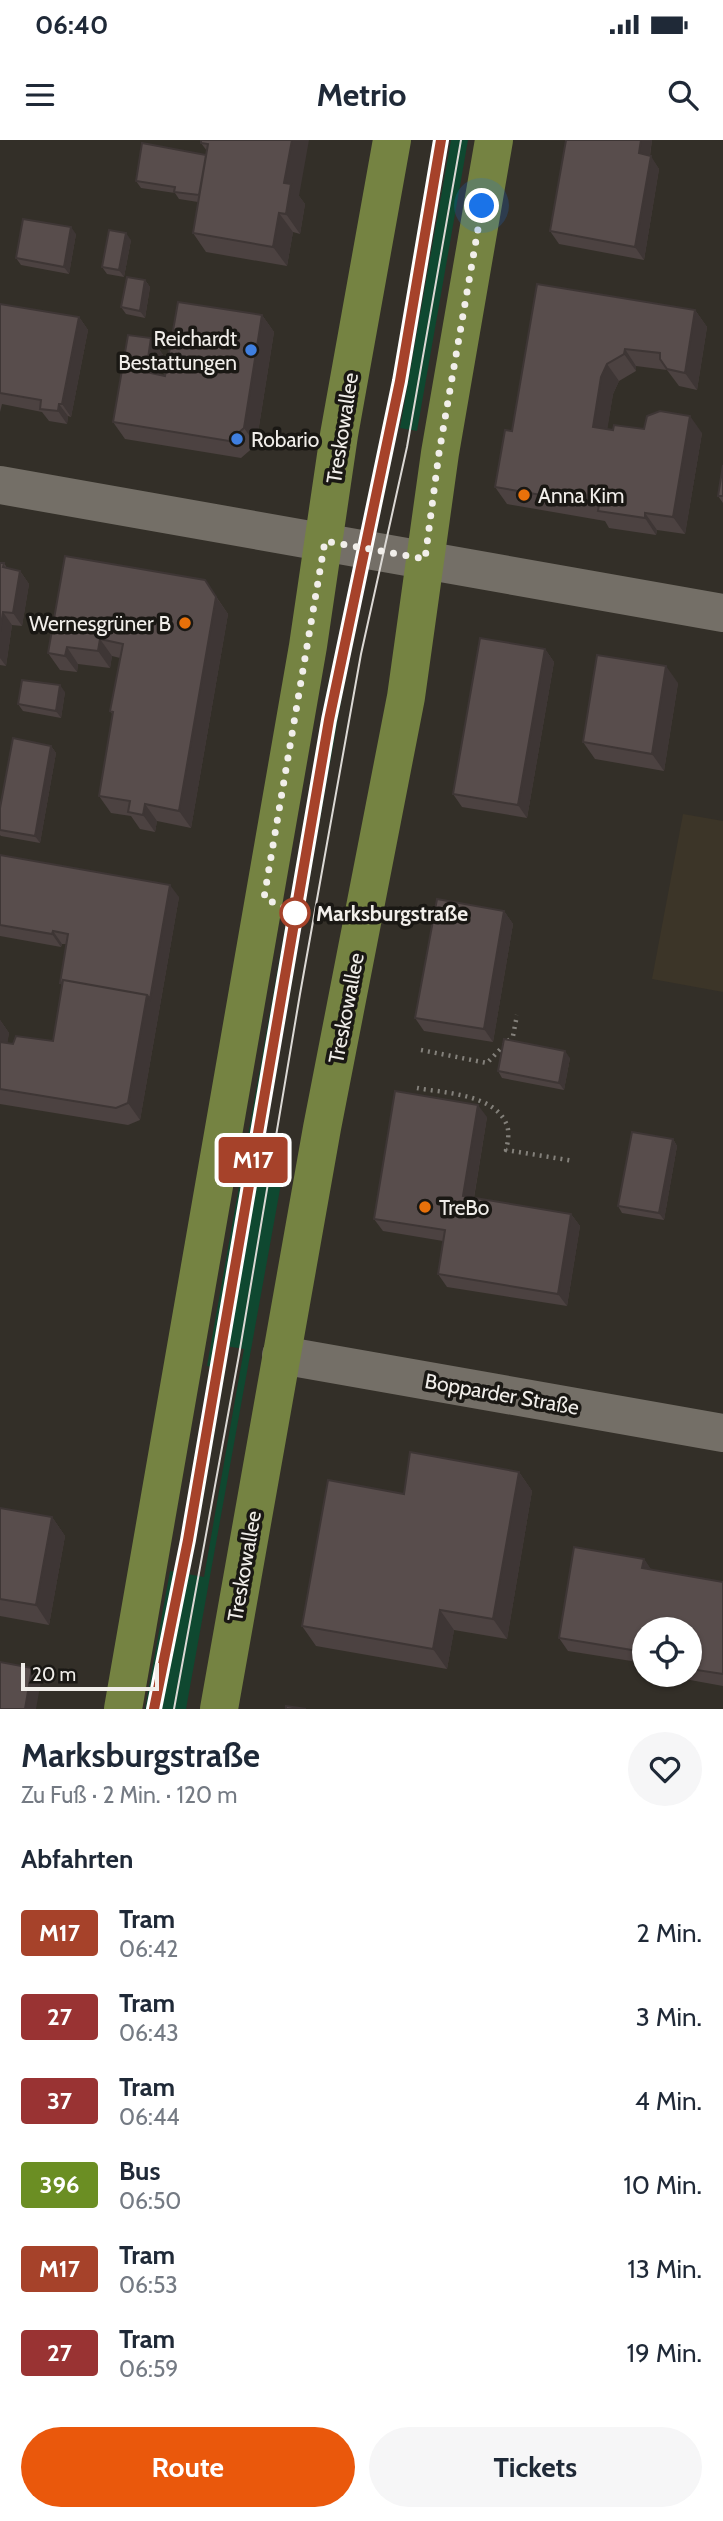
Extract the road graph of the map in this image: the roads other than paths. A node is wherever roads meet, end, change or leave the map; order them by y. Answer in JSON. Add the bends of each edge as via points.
{"nodes":[{"id":1,"x":392,"y":140,"type":"edge"},
{"id":2,"x":494,"y":140,"type":"edge"},
{"id":3,"x":0,"y":485,"type":"edge"},
{"id":4,"x":325,"y":541,"type":"junction"},
{"id":5,"x":425,"y":559,"type":"junction"},
{"id":6,"x":723,"y":613,"type":"edge"},
{"id":7,"x":281,"y":1356,"type":"junction"},
{"id":8,"x":723,"y":1433,"type":"edge"},
{"id":9,"x":123,"y":1709,"type":"edge"},
{"id":10,"x":219,"y":1709,"type":"edge"}],
"edges":[{"from":1,"to":4,"type":"main road","name":"Treskowallee"},
{"from":2,"to":5,"type":"main road","name":"Treskowallee"},
{"from":3,"to":4,"type":"street"},
{"from":4,"to":5,"type":"street"},
{"from":4,"to":9,"type":"main road","name":"Treskowallee"},
{"from":5,"to":6,"type":"street"},
{"from":5,"to":7,"type":"main road","name":"Treskowallee","via":[[406,697]]},
{"from":7,"to":8,"type":"street","name":"Bopparder Straße"},
{"from":7,"to":10,"type":"main road","name":"Treskowallee"}]}
